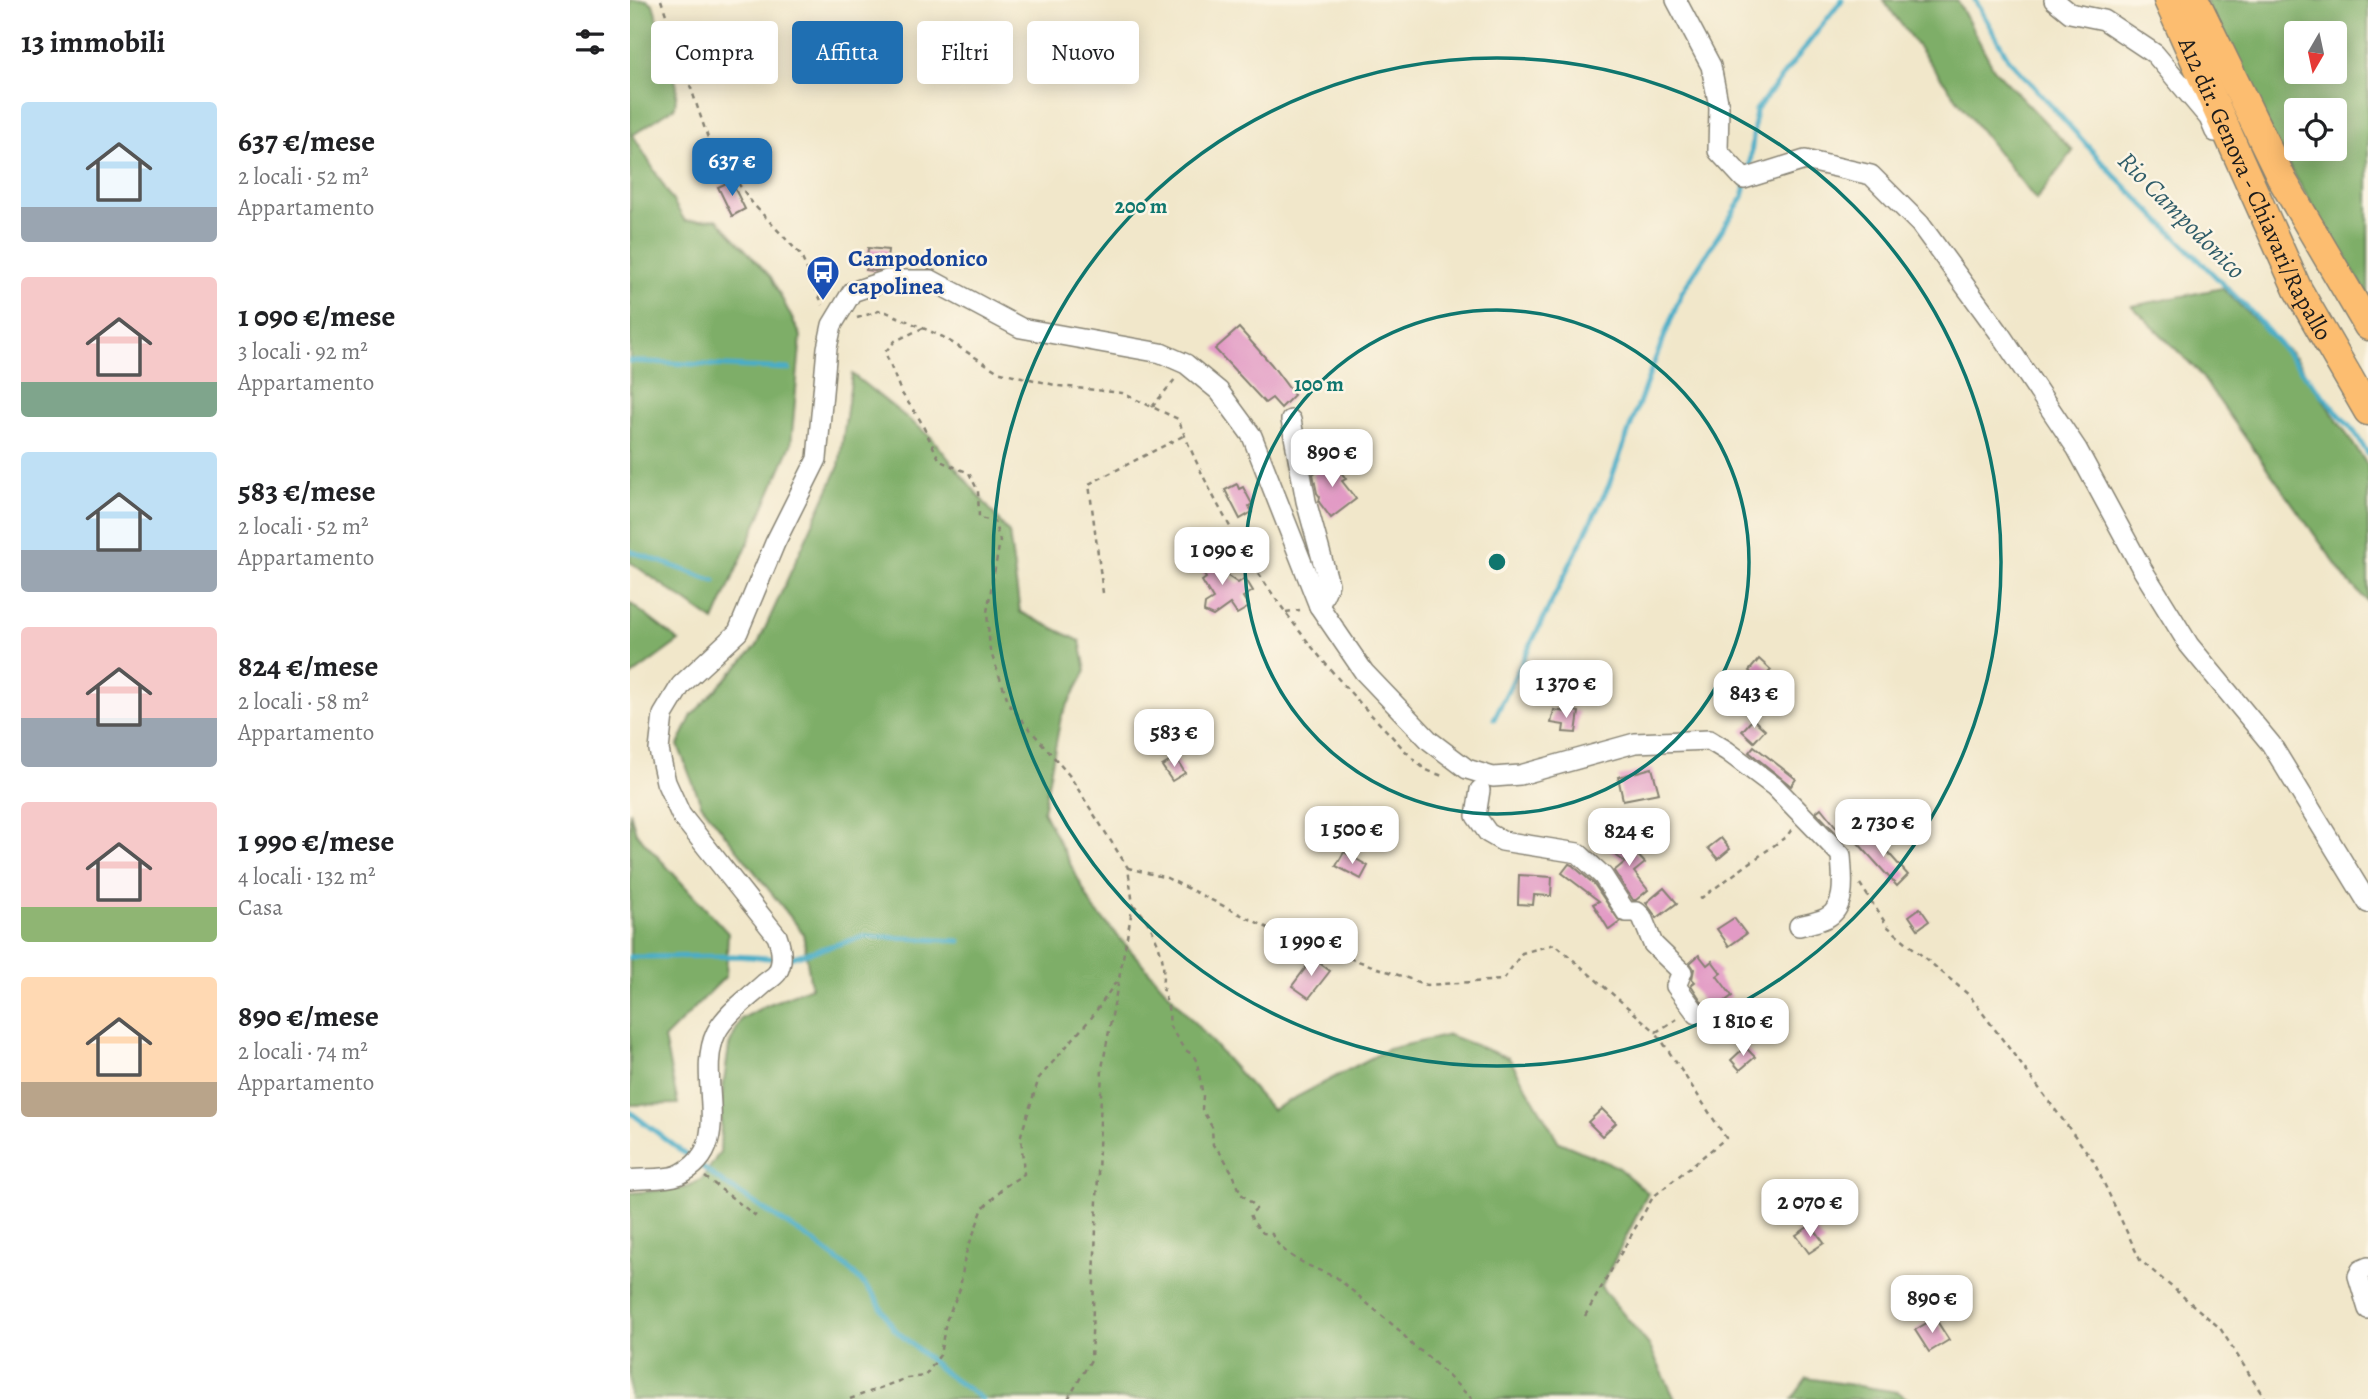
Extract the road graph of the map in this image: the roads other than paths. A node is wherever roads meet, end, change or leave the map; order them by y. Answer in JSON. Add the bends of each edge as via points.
{"nodes":[{"id":1,"x":1676,"y":0,"type":"edge"},
{"id":2,"x":2054,"y":0,"type":"edge"},
{"id":3,"x":2094,"y":0,"type":"edge"},
{"id":4,"x":2168,"y":0,"type":"edge"},
{"id":5,"x":2195,"y":0,"type":"edge"},
{"id":6,"x":2104,"y":20,"type":"junction"},
{"id":7,"x":2298,"y":290,"type":"junction"},
{"id":8,"x":2368,"y":326,"type":"edge"},
{"id":9,"x":2368,"y":411,"type":"edge"},
{"id":10,"x":1292,"y":420,"type":"dead end"},
{"id":11,"x":1319,"y":606,"type":"junction"},
{"id":12,"x":1480,"y":790,"type":"dead end"},
{"id":13,"x":2368,"y":903,"type":"edge"},
{"id":14,"x":1799,"y":926,"type":"dead end"},
{"id":15,"x":1697,"y":1014,"type":"road end"},
{"id":16,"x":630,"y":1180,"type":"edge"},
{"id":17,"x":2368,"y":1267,"type":"edge"},
{"id":18,"x":2368,"y":1309,"type":"edge"}],
"edges":[{"from":1,"to":13,"type":"street","via":[[1711,66],[1719,107],[1718,151],[1744,178],[1805,160],[1871,175],[1920,224],[2077,449],[2189,645],[2271,744]]},
{"from":2,"to":6,"type":"street","via":[[2070,13]]},
{"from":3,"to":6,"type":"street"},
{"from":4,"to":7,"type":"highway","name":"A12 dir. Genova - Chiavari/Rapallo"},
{"from":5,"to":8,"type":"highway","via":[[2283,181]]},
{"from":6,"to":7,"type":"street","via":[[2155,54],[2209,118],[2262,242]]},
{"from":7,"to":9,"type":"highway","name":"A12 dir. Genova - Chiavari/Rapallo"},
{"from":10,"to":11,"type":"street","via":[[1306,501],[1329,584]]},
{"from":11,"to":14,"type":"street","via":[[1364,672],[1430,741],[1468,769],[1493,778],[1520,775],[1635,743],[1709,740],[1727,751],[1775,787],[1841,855],[1842,891],[1833,912]]},
{"from":11,"to":16,"type":"street","via":[[1252,436],[1219,391],[1186,364],[1161,353],[1021,328],[931,280],[887,280],[852,292],[832,325],[827,348],[817,459],[738,632],[681,685],[663,715],[659,750],[666,782],[681,815],[777,936],[782,950],[778,972],[716,1033],[710,1054],[711,1138],[704,1154],[676,1176]]},
{"from":12,"to":15,"type":"street","via":[[1476,816],[1488,832],[1503,841],[1578,853],[1602,876],[1626,912],[1643,917],[1653,944],[1682,972],[1676,986]]},
{"from":17,"to":18,"type":"street","via":[[2358,1276]]}]}
